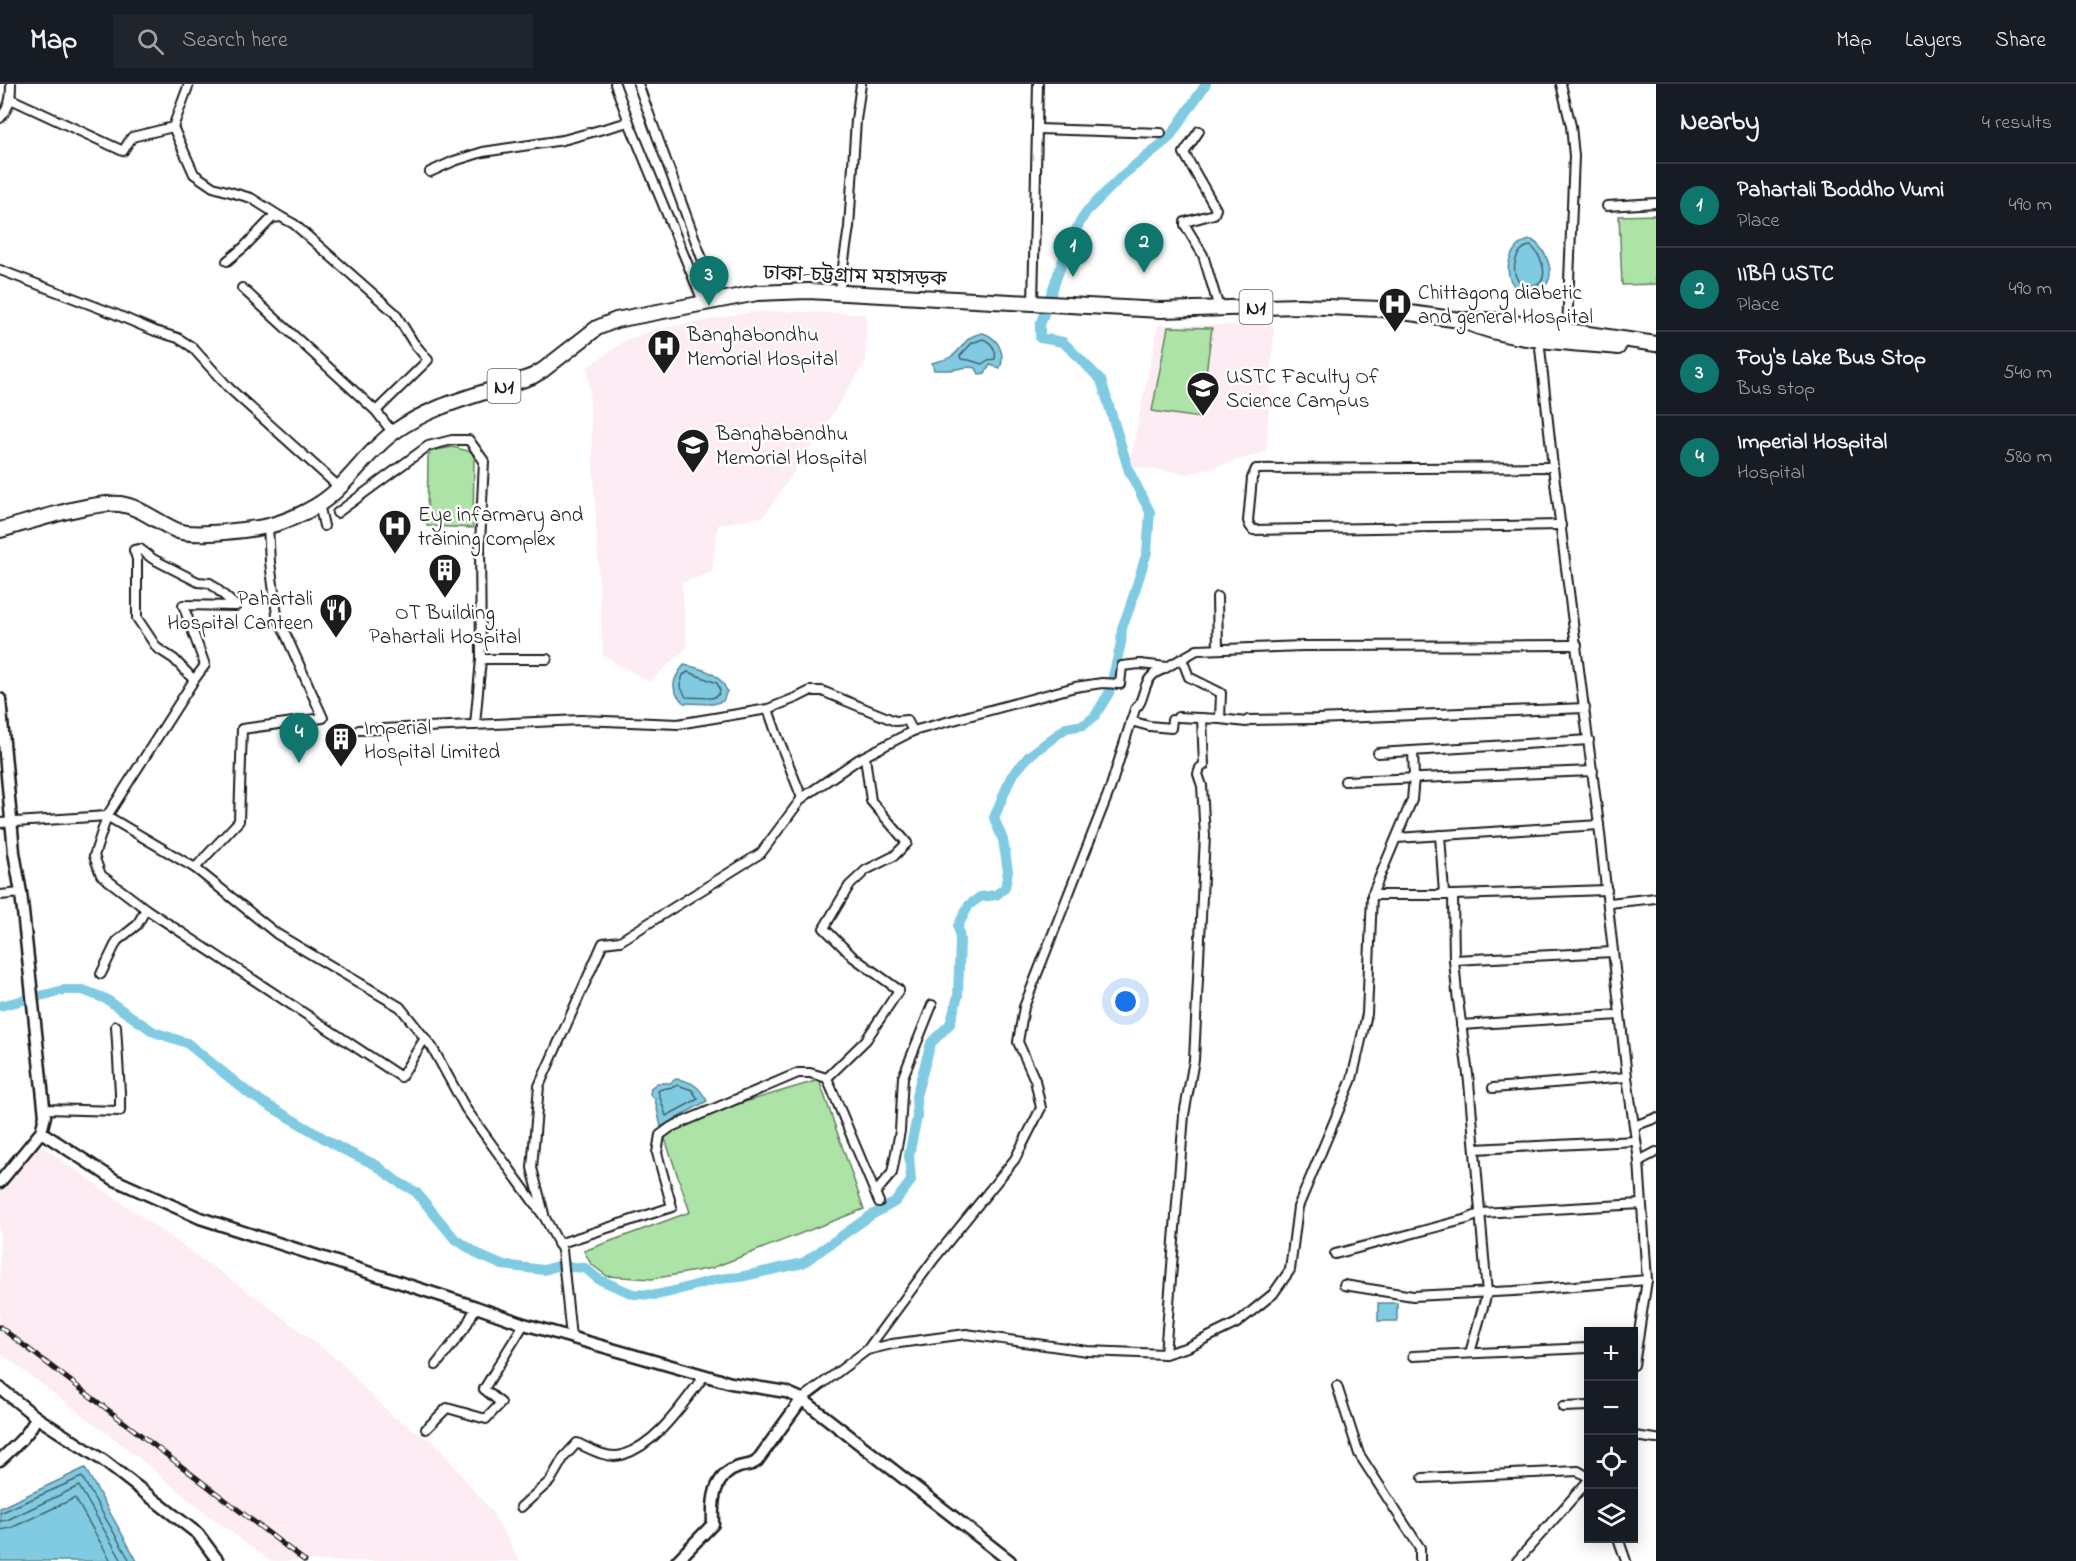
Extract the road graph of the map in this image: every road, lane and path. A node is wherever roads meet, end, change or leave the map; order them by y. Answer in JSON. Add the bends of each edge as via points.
{"nodes":[{"id":1,"x":12,"y":84,"type":"edge"},
{"id":2,"x":189,"y":84,"type":"edge"},
{"id":3,"x":615,"y":84,"type":"edge"},
{"id":4,"x":638,"y":84,"type":"edge"},
{"id":5,"x":861,"y":84,"type":"edge"},
{"id":6,"x":1038,"y":84,"type":"edge"},
{"id":7,"x":1561,"y":84,"type":"edge"},
{"id":8,"x":11,"y":99,"type":"junction"},
{"id":9,"x":0,"y":118,"type":"edge"},
{"id":10,"x":629,"y":122,"type":"junction"},
{"id":11,"x":173,"y":127,"type":"junction"},
{"id":12,"x":1038,"y":129,"type":"junction"},
{"id":13,"x":1199,"y":131,"type":"dead end"},
{"id":14,"x":1161,"y":133,"type":"dead end"},
{"id":15,"x":430,"y":172,"type":"dead end"},
{"id":16,"x":1656,"y":203,"type":"edge"},
{"id":17,"x":1607,"y":206,"type":"dead end"},
{"id":18,"x":280,"y":217,"type":"junction"},
{"id":19,"x":227,"y":261,"type":"dead end"},
{"id":20,"x":0,"y":270,"type":"edge"},
{"id":21,"x":242,"y":288,"type":"dead end"},
{"id":22,"x":838,"y":292,"type":"junction"},
{"id":23,"x":721,"y":299,"type":"junction"},
{"id":24,"x":704,"y":304,"type":"junction"},
{"id":25,"x":1041,"y":304,"type":"junction"},
{"id":26,"x":1219,"y":308,"type":"junction"},
{"id":27,"x":1460,"y":320,"type":"junction"},
{"id":28,"x":1567,"y":330,"type":"junction"},
{"id":29,"x":1539,"y":339,"type":"junction"},
{"id":30,"x":1656,"y":344,"type":"edge"},
{"id":31,"x":1656,"y":353,"type":"edge"},
{"id":32,"x":376,"y":411,"type":"junction"},
{"id":33,"x":393,"y":433,"type":"junction"},
{"id":34,"x":1553,"y":467,"type":"junction"},
{"id":35,"x":339,"y":487,"type":"junction"},
{"id":36,"x":319,"y":504,"type":"junction"},
{"id":37,"x":337,"y":513,"type":"dead end"},
{"id":38,"x":1561,"y":525,"type":"junction"},
{"id":39,"x":268,"y":526,"type":"junction"},
{"id":40,"x":324,"y":526,"type":"dead end"},
{"id":41,"x":0,"y":530,"type":"edge"},
{"id":42,"x":1217,"y":597,"type":"dead end"},
{"id":43,"x":1577,"y":645,"type":"junction"},
{"id":44,"x":1218,"y":650,"type":"junction"},
{"id":45,"x":481,"y":659,"type":"junction"},
{"id":46,"x":547,"y":659,"type":"dead end"},
{"id":47,"x":1182,"y":659,"type":"junction"},
{"id":48,"x":1167,"y":667,"type":"junction"},
{"id":49,"x":194,"y":680,"type":"junction"},
{"id":50,"x":0,"y":699,"type":"edge"},
{"id":51,"x":0,"y":707,"type":"edge"},
{"id":52,"x":1585,"y":708,"type":"junction"},
{"id":53,"x":768,"y":709,"type":"junction"},
{"id":54,"x":1202,"y":718,"type":"junction"},
{"id":55,"x":1220,"y":719,"type":"junction"},
{"id":56,"x":1131,"y":721,"type":"junction"},
{"id":57,"x":475,"y":725,"type":"junction"},
{"id":58,"x":359,"y":730,"type":"dead end"},
{"id":59,"x":913,"y":731,"type":"junction"},
{"id":60,"x":1589,"y":740,"type":"junction"},
{"id":61,"x":1413,"y":751,"type":"junction"},
{"id":62,"x":3,"y":752,"type":"edge"},
{"id":63,"x":1378,"y":753,"type":"dead end"},
{"id":64,"x":865,"y":757,"type":"junction"},
{"id":65,"x":1593,"y":771,"type":"junction"},
{"id":66,"x":1414,"y":777,"type":"junction"},
{"id":67,"x":1345,"y":781,"type":"dead end"},
{"id":68,"x":802,"y":798,"type":"junction"},
{"id":69,"x":107,"y":816,"type":"junction"},
{"id":70,"x":12,"y":822,"type":"junction"},
{"id":71,"x":0,"y":823,"type":"edge"},
{"id":72,"x":1599,"y":825,"type":"junction"},
{"id":73,"x":1440,"y":835,"type":"junction"},
{"id":74,"x":1397,"y":838,"type":"junction"},
{"id":75,"x":195,"y":868,"type":"junction"},
{"id":76,"x":1607,"y":890,"type":"junction"},
{"id":77,"x":21,"y":894,"type":"junction"},
{"id":78,"x":0,"y":895,"type":"edge"},
{"id":79,"x":1372,"y":895,"type":"junction"},
{"id":80,"x":1449,"y":895,"type":"junction"},
{"id":81,"x":1656,"y":898,"type":"edge"},
{"id":82,"x":1609,"y":903,"type":"junction"},
{"id":83,"x":146,"y":909,"type":"junction"},
{"id":84,"x":1613,"y":952,"type":"junction"},
{"id":85,"x":1454,"y":960,"type":"junction"},
{"id":86,"x":101,"y":974,"type":"dead end"},
{"id":87,"x":932,"y":1005,"type":"dead end"},
{"id":88,"x":1620,"y":1015,"type":"junction"},
{"id":89,"x":1461,"y":1025,"type":"junction"},
{"id":90,"x":116,"y":1026,"type":"dead end"},
{"id":91,"x":425,"y":1038,"type":"junction"},
{"id":92,"x":1627,"y":1077,"type":"junction"},
{"id":93,"x":827,"y":1078,"type":"junction"},
{"id":94,"x":1493,"y":1088,"type":"dead end"},
{"id":95,"x":44,"y":1109,"type":"junction"},
{"id":96,"x":1656,"y":1118,"type":"edge"},
{"id":97,"x":1634,"y":1126,"type":"junction"},
{"id":98,"x":41,"y":1132,"type":"junction"},
{"id":99,"x":1636,"y":1141,"type":"junction"},
{"id":100,"x":1475,"y":1149,"type":"junction"},
{"id":101,"x":1656,"y":1152,"type":"edge"},
{"id":102,"x":1639,"y":1161,"type":"junction"},
{"id":103,"x":0,"y":1182,"type":"edge"},
{"id":104,"x":875,"y":1193,"type":"junction"},
{"id":105,"x":879,"y":1202,"type":"dead end"},
{"id":106,"x":1641,"y":1204,"type":"junction"},
{"id":107,"x":1482,"y":1213,"type":"junction"},
{"id":108,"x":545,"y":1218,"type":"junction"},
{"id":109,"x":560,"y":1247,"type":"junction"},
{"id":110,"x":1335,"y":1254,"type":"dead end"},
{"id":111,"x":1647,"y":1280,"type":"junction"},
{"id":112,"x":1344,"y":1285,"type":"dead end"},
{"id":113,"x":1487,"y":1293,"type":"junction"},
{"id":114,"x":476,"y":1307,"type":"junction"},
{"id":115,"x":524,"y":1324,"type":"junction"},
{"id":116,"x":1638,"y":1330,"type":"edge"},
{"id":117,"x":571,"y":1338,"type":"junction"},
{"id":118,"x":1584,"y":1348,"type":"edge"},
{"id":119,"x":867,"y":1350,"type":"junction"},
{"id":120,"x":1470,"y":1353,"type":"junction"},
{"id":121,"x":1165,"y":1354,"type":"junction"},
{"id":122,"x":1413,"y":1356,"type":"dead end"},
{"id":123,"x":436,"y":1365,"type":"dead end"},
{"id":124,"x":705,"y":1375,"type":"junction"},
{"id":125,"x":1337,"y":1386,"type":"dead end"},
{"id":126,"x":0,"y":1388,"type":"edge"},
{"id":127,"x":802,"y":1399,"type":"junction"},
{"id":128,"x":1584,"y":1406,"type":"edge"},
{"id":129,"x":1563,"y":1407,"type":"dead end"},
{"id":130,"x":36,"y":1417,"type":"junction"},
{"id":131,"x":426,"y":1429,"type":"dead end"},
{"id":132,"x":1638,"y":1437,"type":"edge"},
{"id":133,"x":1656,"y":1439,"type":"edge"},
{"id":134,"x":0,"y":1460,"type":"edge"},
{"id":135,"x":1584,"y":1470,"type":"edge"},
{"id":136,"x":1578,"y":1471,"type":"junction"},
{"id":137,"x":1584,"y":1476,"type":"edge"},
{"id":138,"x":1423,"y":1478,"type":"dead end"},
{"id":139,"x":1584,"y":1484,"type":"edge"},
{"id":140,"x":522,"y":1507,"type":"dead end"},
{"id":141,"x":1619,"y":1543,"type":"edge"},
{"id":142,"x":218,"y":1561,"type":"edge"},
{"id":143,"x":677,"y":1561,"type":"edge"},
{"id":144,"x":1010,"y":1561,"type":"edge"},
{"id":145,"x":1420,"y":1561,"type":"edge"},
{"id":146,"x":1517,"y":1561,"type":"edge"},
{"id":147,"x":1626,"y":1561,"type":"edge"}],
"edges":[{"from":1,"to":8,"type":"street"},
{"from":2,"to":11,"type":"street"},
{"from":3,"to":10,"type":"street"},
{"from":4,"to":23,"type":"street","via":[[711,283]]},
{"from":5,"to":22,"type":"street","via":[[849,227]]},
{"from":6,"to":12,"type":"street"},
{"from":7,"to":28,"type":"street","via":[[1574,156]]},
{"from":8,"to":9,"type":"street"},
{"from":8,"to":11,"type":"street","via":[[123,151],[132,137]]},
{"from":10,"to":15,"type":"street","via":[[563,140],[483,152]]},
{"from":10,"to":24,"type":"street"},
{"from":11,"to":18,"type":"street","via":[[194,174],[213,187],[251,198]]},
{"from":12,"to":14,"type":"street"},
{"from":12,"to":25,"type":"street"},
{"from":13,"to":26,"type":"street","via":[[1184,153],[1216,209],[1214,214],[1185,225],[1203,255]]},
{"from":16,"to":17,"type":"street"},
{"from":18,"to":19,"type":"street","via":[[272,218]]},
{"from":18,"to":32,"type":"street","via":[[294,224],[395,313],[428,360]]},
{"from":20,"to":35,"type":"street","via":[[178,338]]},
{"from":21,"to":32,"type":"street"},
{"from":22,"to":23,"type":"highway","name":"ঢাকা-চট্টগ্রাম মহাসড়ক","number":"N1","via":[[757,293]]},
{"from":22,"to":25,"type":"highway","name":"ঢাকা-চট্টগ্রাম মহাসড়ক","number":"N1"},
{"from":23,"to":24,"type":"highway","name":"ঢাকা-চট্টগ্রাম মহাসড়ক","number":"N1"},
{"from":24,"to":33,"type":"highway","name":"ঢাকা-চট্টগ্রাম মহাসড়ক","number":"N1","via":[[605,324],[538,373],[436,408]]},
{"from":25,"to":26,"type":"highway","name":"ঢাকা-চট্টগ্রাম মহাসড়ক","number":"N1","via":[[1161,310]]},
{"from":26,"to":27,"type":"highway","name":"ঢাকা-চট্টগ্রাম মহাসড়ক","number":"N1","via":[[1346,306]]},
{"from":27,"to":28,"type":"highway","name":"ঢাকা-চট্টগ্রাম মহাসড়ক","number":"N1"},
{"from":27,"to":29,"type":"highway","name":"ঢাকা-চট্টগ্রাম মহাসড়ক","number":"N1","via":[[1486,331]]},
{"from":28,"to":30,"type":"highway","name":"ঢাকা-চট্টগ্রাম মহাসড়ক","number":"N1"},
{"from":29,"to":31,"type":"highway","name":"ঢাকা-চট্টগ্রাম মহাসড়ক","number":"N1"},
{"from":29,"to":34,"type":"street"},
{"from":32,"to":33,"type":"street"},
{"from":33,"to":35,"type":"highway","name":"ঢাকা-চট্টগ্রাম মহাসড়ক","number":"N1"},
{"from":34,"to":38,"type":"street"},
{"from":34,"to":38,"type":"street","via":[[1256,469],[1248,521],[1253,530]]},
{"from":35,"to":36,"type":"highway","name":"ঢাকা-চট্টগ্রাম মহাসড়ক","number":"N1"},
{"from":36,"to":39,"type":"highway","name":"ঢাকা-চট্টগ্রাম মহাসড়ক","number":"N1"},
{"from":36,"to":40,"type":"street"},
{"from":37,"to":45,"type":"street","via":[[428,446],[469,440],[484,461]]},
{"from":38,"to":43,"type":"street"},
{"from":39,"to":41,"type":"highway","name":"ঢাকা-চট্টগ্রাম মহাসড়ক","number":"N1","via":[[187,534],[132,507],[110,504]]},
{"from":39,"to":75,"type":"street","via":[[277,615],[323,718],[242,729],[239,821]]},
{"from":42,"to":44,"type":"street"},
{"from":43,"to":44,"type":"street"},
{"from":43,"to":52,"type":"street"},
{"from":44,"to":47,"type":"street","via":[[1197,650]]},
{"from":45,"to":46,"type":"street"},
{"from":45,"to":57,"type":"street"},
{"from":47,"to":48,"type":"street"},
{"from":47,"to":55,"type":"street","via":[[1189,678],[1221,693]]},
{"from":48,"to":56,"type":"street","via":[[1153,675],[1145,686]]},
{"from":48,"to":59,"type":"street","via":[[1122,666],[1120,684],[1075,687]]},
{"from":49,"to":49,"type":"street","via":[[205,665],[183,605],[236,606],[210,583],[198,582],[140,549],[134,550],[138,618],[157,648]]},
{"from":49,"to":69,"type":"street"},
{"from":50,"to":51,"type":"main road"},
{"from":51,"to":62,"type":"main road"},
{"from":52,"to":55,"type":"street","via":[[1246,722]]},
{"from":52,"to":60,"type":"street"},
{"from":53,"to":57,"type":"street","via":[[678,724],[581,720]]},
{"from":53,"to":59,"type":"street","via":[[810,691],[822,691],[895,721],[907,720]]},
{"from":53,"to":68,"type":"street"},
{"from":54,"to":55,"type":"street"},
{"from":54,"to":56,"type":"street","via":[[1175,718],[1171,728]]},
{"from":54,"to":121,"type":"street","via":[[1203,765],[1198,774],[1205,836],[1194,1060],[1183,1127]]},
{"from":56,"to":119,"type":"street","via":[[1094,832],[1024,1007],[1018,1042],[1035,1080],[1041,1108],[1015,1159]]},
{"from":57,"to":58,"type":"street"},
{"from":59,"to":64,"type":"street"},
{"from":60,"to":61,"type":"street"},
{"from":60,"to":65,"type":"street"},
{"from":61,"to":63,"type":"street"},
{"from":61,"to":66,"type":"street"},
{"from":62,"to":70,"type":"main road"},
{"from":64,"to":68,"type":"street"},
{"from":64,"to":93,"type":"street","via":[[871,801],[908,843],[849,886],[824,928],[853,957],[899,990],[866,1040]]},
{"from":65,"to":66,"type":"street"},
{"from":65,"to":72,"type":"street"},
{"from":66,"to":67,"type":"street"},
{"from":66,"to":74,"type":"street","via":[[1412,800]]},
{"from":68,"to":108,"type":"street","via":[[761,853],[620,941],[603,943],[539,1086],[532,1168]]},
{"from":69,"to":70,"type":"street"},
{"from":69,"to":75,"type":"street"},
{"from":69,"to":83,"type":"street","via":[[94,856],[101,875]]},
{"from":70,"to":71,"type":"street"},
{"from":70,"to":77,"type":"main road"},
{"from":72,"to":73,"type":"street"},
{"from":72,"to":76,"type":"street"},
{"from":73,"to":74,"type":"street"},
{"from":73,"to":80,"type":"street"},
{"from":74,"to":79,"type":"street"},
{"from":75,"to":91,"type":"street","via":[[277,934],[400,1007]]},
{"from":76,"to":80,"type":"street"},
{"from":76,"to":82,"type":"street"},
{"from":77,"to":78,"type":"street"},
{"from":77,"to":95,"type":"main road"},
{"from":79,"to":80,"type":"street"},
{"from":79,"to":121,"type":"street","via":[[1366,1014],[1352,1079],[1298,1207],[1290,1270],[1273,1294],[1237,1323]]},
{"from":80,"to":85,"type":"street"},
{"from":81,"to":82,"type":"street"},
{"from":82,"to":84,"type":"street"},
{"from":83,"to":86,"type":"street","via":[[137,925],[117,941]]},
{"from":83,"to":91,"type":"street","via":[[401,1077]]},
{"from":84,"to":85,"type":"street"},
{"from":84,"to":88,"type":"street"},
{"from":85,"to":89,"type":"street"},
{"from":87,"to":104,"type":"street","via":[[903,1077],[900,1131],[892,1173]]},
{"from":88,"to":89,"type":"street"},
{"from":88,"to":92,"type":"street"},
{"from":89,"to":100,"type":"street"},
{"from":90,"to":95,"type":"street","via":[[120,1111]]},
{"from":91,"to":108,"type":"street","via":[[466,1109]]},
{"from":92,"to":94,"type":"street"},
{"from":92,"to":97,"type":"street"},
{"from":93,"to":104,"type":"street"},
{"from":93,"to":109,"type":"street","via":[[798,1073],[671,1127],[660,1135],[657,1153],[672,1207]]},
{"from":95,"to":98,"type":"main road"},
{"from":96,"to":97,"type":"street"},
{"from":97,"to":99,"type":"street"},
{"from":98,"to":103,"type":"main road"},
{"from":98,"to":114,"type":"main road","via":[[115,1180],[200,1218]]},
{"from":99,"to":100,"type":"street"},
{"from":99,"to":102,"type":"street"},
{"from":100,"to":107,"type":"street"},
{"from":101,"to":102,"type":"street"},
{"from":102,"to":106,"type":"street"},
{"from":104,"to":105,"type":"street"},
{"from":106,"to":107,"type":"street"},
{"from":106,"to":111,"type":"street"},
{"from":107,"to":110,"type":"street"},
{"from":107,"to":113,"type":"street"},
{"from":108,"to":109,"type":"street"},
{"from":109,"to":117,"type":"street"},
{"from":111,"to":113,"type":"street"},
{"from":111,"to":116,"type":"street"},
{"from":112,"to":113,"type":"street","via":[[1413,1296]]},
{"from":113,"to":120,"type":"street"},
{"from":114,"to":115,"type":"main road"},
{"from":114,"to":123,"type":"street"},
{"from":115,"to":117,"type":"main road"},
{"from":115,"to":131,"type":"street","via":[[484,1389],[501,1403],[486,1419],[447,1408]]},
{"from":117,"to":124,"type":"main road"},
{"from":118,"to":120,"type":"street"},
{"from":119,"to":121,"type":"street","via":[[966,1334],[1087,1351]]},
{"from":119,"to":127,"type":"street"},
{"from":120,"to":122,"type":"street"},
{"from":124,"to":127,"type":"main road"},
{"from":124,"to":140,"type":"street","via":[[668,1423],[645,1442],[620,1455],[602,1454],[577,1443],[550,1481]]},
{"from":125,"to":145,"type":"street","via":[[1359,1454],[1420,1548]]},
{"from":126,"to":130,"type":"main road"},
{"from":127,"to":143,"type":"main road","via":[[757,1461],[727,1473],[717,1483],[712,1524]]},
{"from":127,"to":144,"type":"main road"},
{"from":128,"to":129,"type":"street"},
{"from":130,"to":134,"type":"main road"},
{"from":130,"to":142,"type":"main road","via":[[104,1461],[198,1534]]},
{"from":132,"to":133,"type":"street"},
{"from":135,"to":136,"type":"street"},
{"from":136,"to":137,"type":"street"},
{"from":136,"to":138,"type":"street"},
{"from":139,"to":146,"type":"street"},
{"from":141,"to":147,"type":"street"}]}
